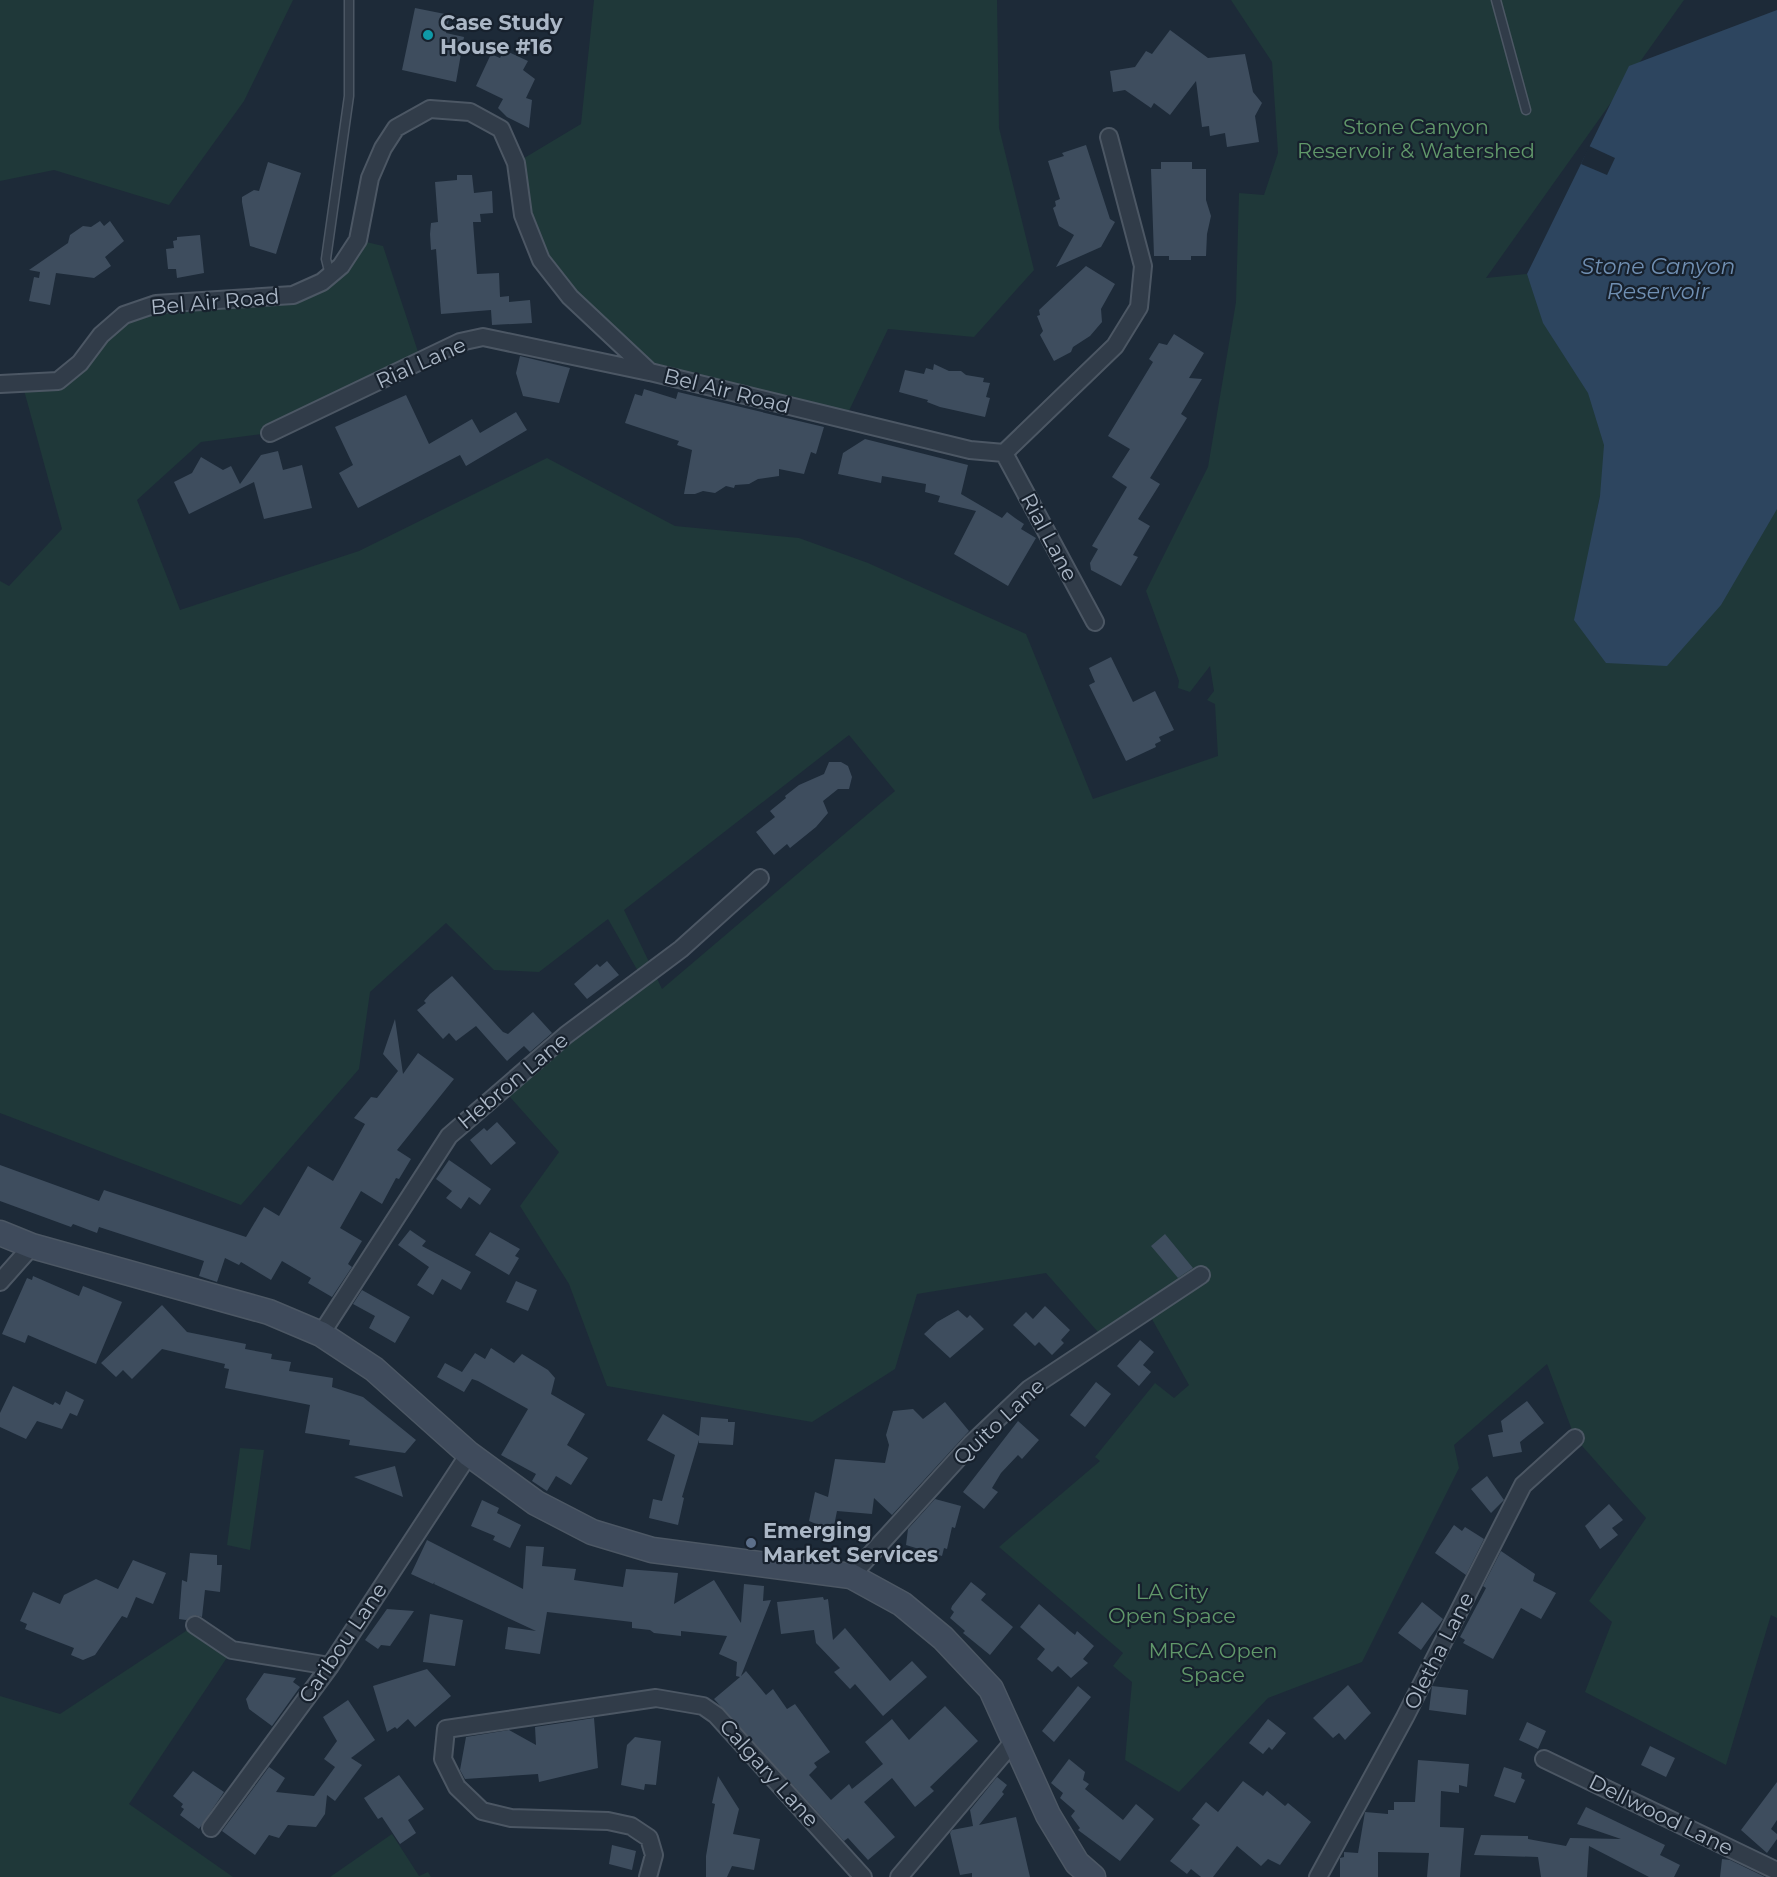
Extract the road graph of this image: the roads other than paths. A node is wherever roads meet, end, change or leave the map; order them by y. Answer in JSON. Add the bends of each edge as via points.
{"nodes":[{"id":1,"x":349,"y":0,"type":"edge"},
{"id":2,"x":1496,"y":0,"type":"edge"},
{"id":3,"x":1526,"y":110,"type":"dead end"},
{"id":4,"x":1109,"y":137,"type":"dead end"},
{"id":5,"x":330,"y":275,"type":"junction"},
{"id":6,"x":650,"y":372,"type":"junction"},
{"id":7,"x":0,"y":384,"type":"edge"},
{"id":8,"x":270,"y":433,"type":"dead end"},
{"id":9,"x":1004,"y":453,"type":"junction"},
{"id":10,"x":1095,"y":622,"type":"dead end"},
{"id":11,"x":760,"y":878,"type":"dead end"},
{"id":12,"x":0,"y":1233,"type":"edge"},
{"id":13,"x":32,"y":1246,"type":"junction"},
{"id":14,"x":1201,"y":1275,"type":"dead end"},
{"id":15,"x":0,"y":1282,"type":"edge"},
{"id":16,"x":321,"y":1334,"type":"junction"},
{"id":17,"x":1575,"y":1438,"type":"dead end"},
{"id":18,"x":469,"y":1454,"type":"junction"},
{"id":19,"x":851,"y":1576,"type":"junction"},
{"id":20,"x":195,"y":1625,"type":"dead end"},
{"id":21,"x":330,"y":1666,"type":"junction"},
{"id":22,"x":1014,"y":1741,"type":"junction"},
{"id":23,"x":1544,"y":1759,"type":"dead end"},
{"id":24,"x":211,"y":1828,"type":"dead end"},
{"id":25,"x":1777,"y":1871,"type":"edge"},
{"id":26,"x":648,"y":1877,"type":"edge"},
{"id":27,"x":863,"y":1877,"type":"edge"},
{"id":28,"x":899,"y":1877,"type":"edge"},
{"id":29,"x":1093,"y":1877,"type":"edge"},
{"id":30,"x":1318,"y":1877,"type":"edge"}],
"edges":[{"from":1,"to":5,"type":"lane","via":[[349,96],[326,259]]},
{"from":2,"to":3,"type":"lane"},
{"from":4,"to":9,"type":"street","via":[[1143,267],[1139,307],[1115,346]]},
{"from":5,"to":6,"type":"street","name":"Bel Air Road","via":[[358,240],[370,178],[396,128],[430,109],[470,112],[501,129],[516,163],[523,215],[541,260],[570,297]]},
{"from":5,"to":7,"type":"street","name":"Bel Air Road","via":[[293,295],[156,304],[124,315],[101,335],[80,363],[57,381]]},
{"from":6,"to":8,"type":"street","name":"Rial Lane","via":[[483,337],[460,342]]},
{"from":6,"to":9,"type":"street","name":"Bel Air Road","via":[[970,450]]},
{"from":9,"to":10,"type":"street","name":"Rial Lane"},
{"from":11,"to":16,"type":"street","name":"Hebron Lane","via":[[681,949],[566,1035],[449,1136]]},
{"from":12,"to":13,"type":"main road"},
{"from":13,"to":15,"type":"street"},
{"from":13,"to":16,"type":"main road","via":[[269,1312]]},
{"from":14,"to":19,"type":"street","name":"Quito Lane","via":[[1029,1389],[972,1443]]},
{"from":16,"to":18,"type":"main road","via":[[374,1369]]},
{"from":17,"to":30,"type":"street","name":"Oletha Lane","via":[[1522,1485],[1406,1717]]},
{"from":18,"to":19,"type":"main road","via":[[536,1503],[592,1532],[652,1550]]},
{"from":18,"to":21,"type":"street","name":"Caribou Lane"},
{"from":19,"to":22,"type":"main road","via":[[902,1604],[943,1638],[991,1689]]},
{"from":20,"to":21,"type":"street","via":[[232,1650]]},
{"from":21,"to":24,"type":"street","name":"Caribou Lane"},
{"from":22,"to":28,"type":"street"},
{"from":22,"to":29,"type":"main road","via":[[1048,1815],[1077,1863]]},
{"from":23,"to":25,"type":"street","name":"Dellwood Lane"},
{"from":26,"to":27,"type":"street","name":"Calgary Lane","via":[[654,1855],[649,1838],[631,1826],[608,1821],[511,1818],[482,1811],[457,1787],[443,1759],[446,1729],[656,1698],[703,1706],[716,1715]]}]}
